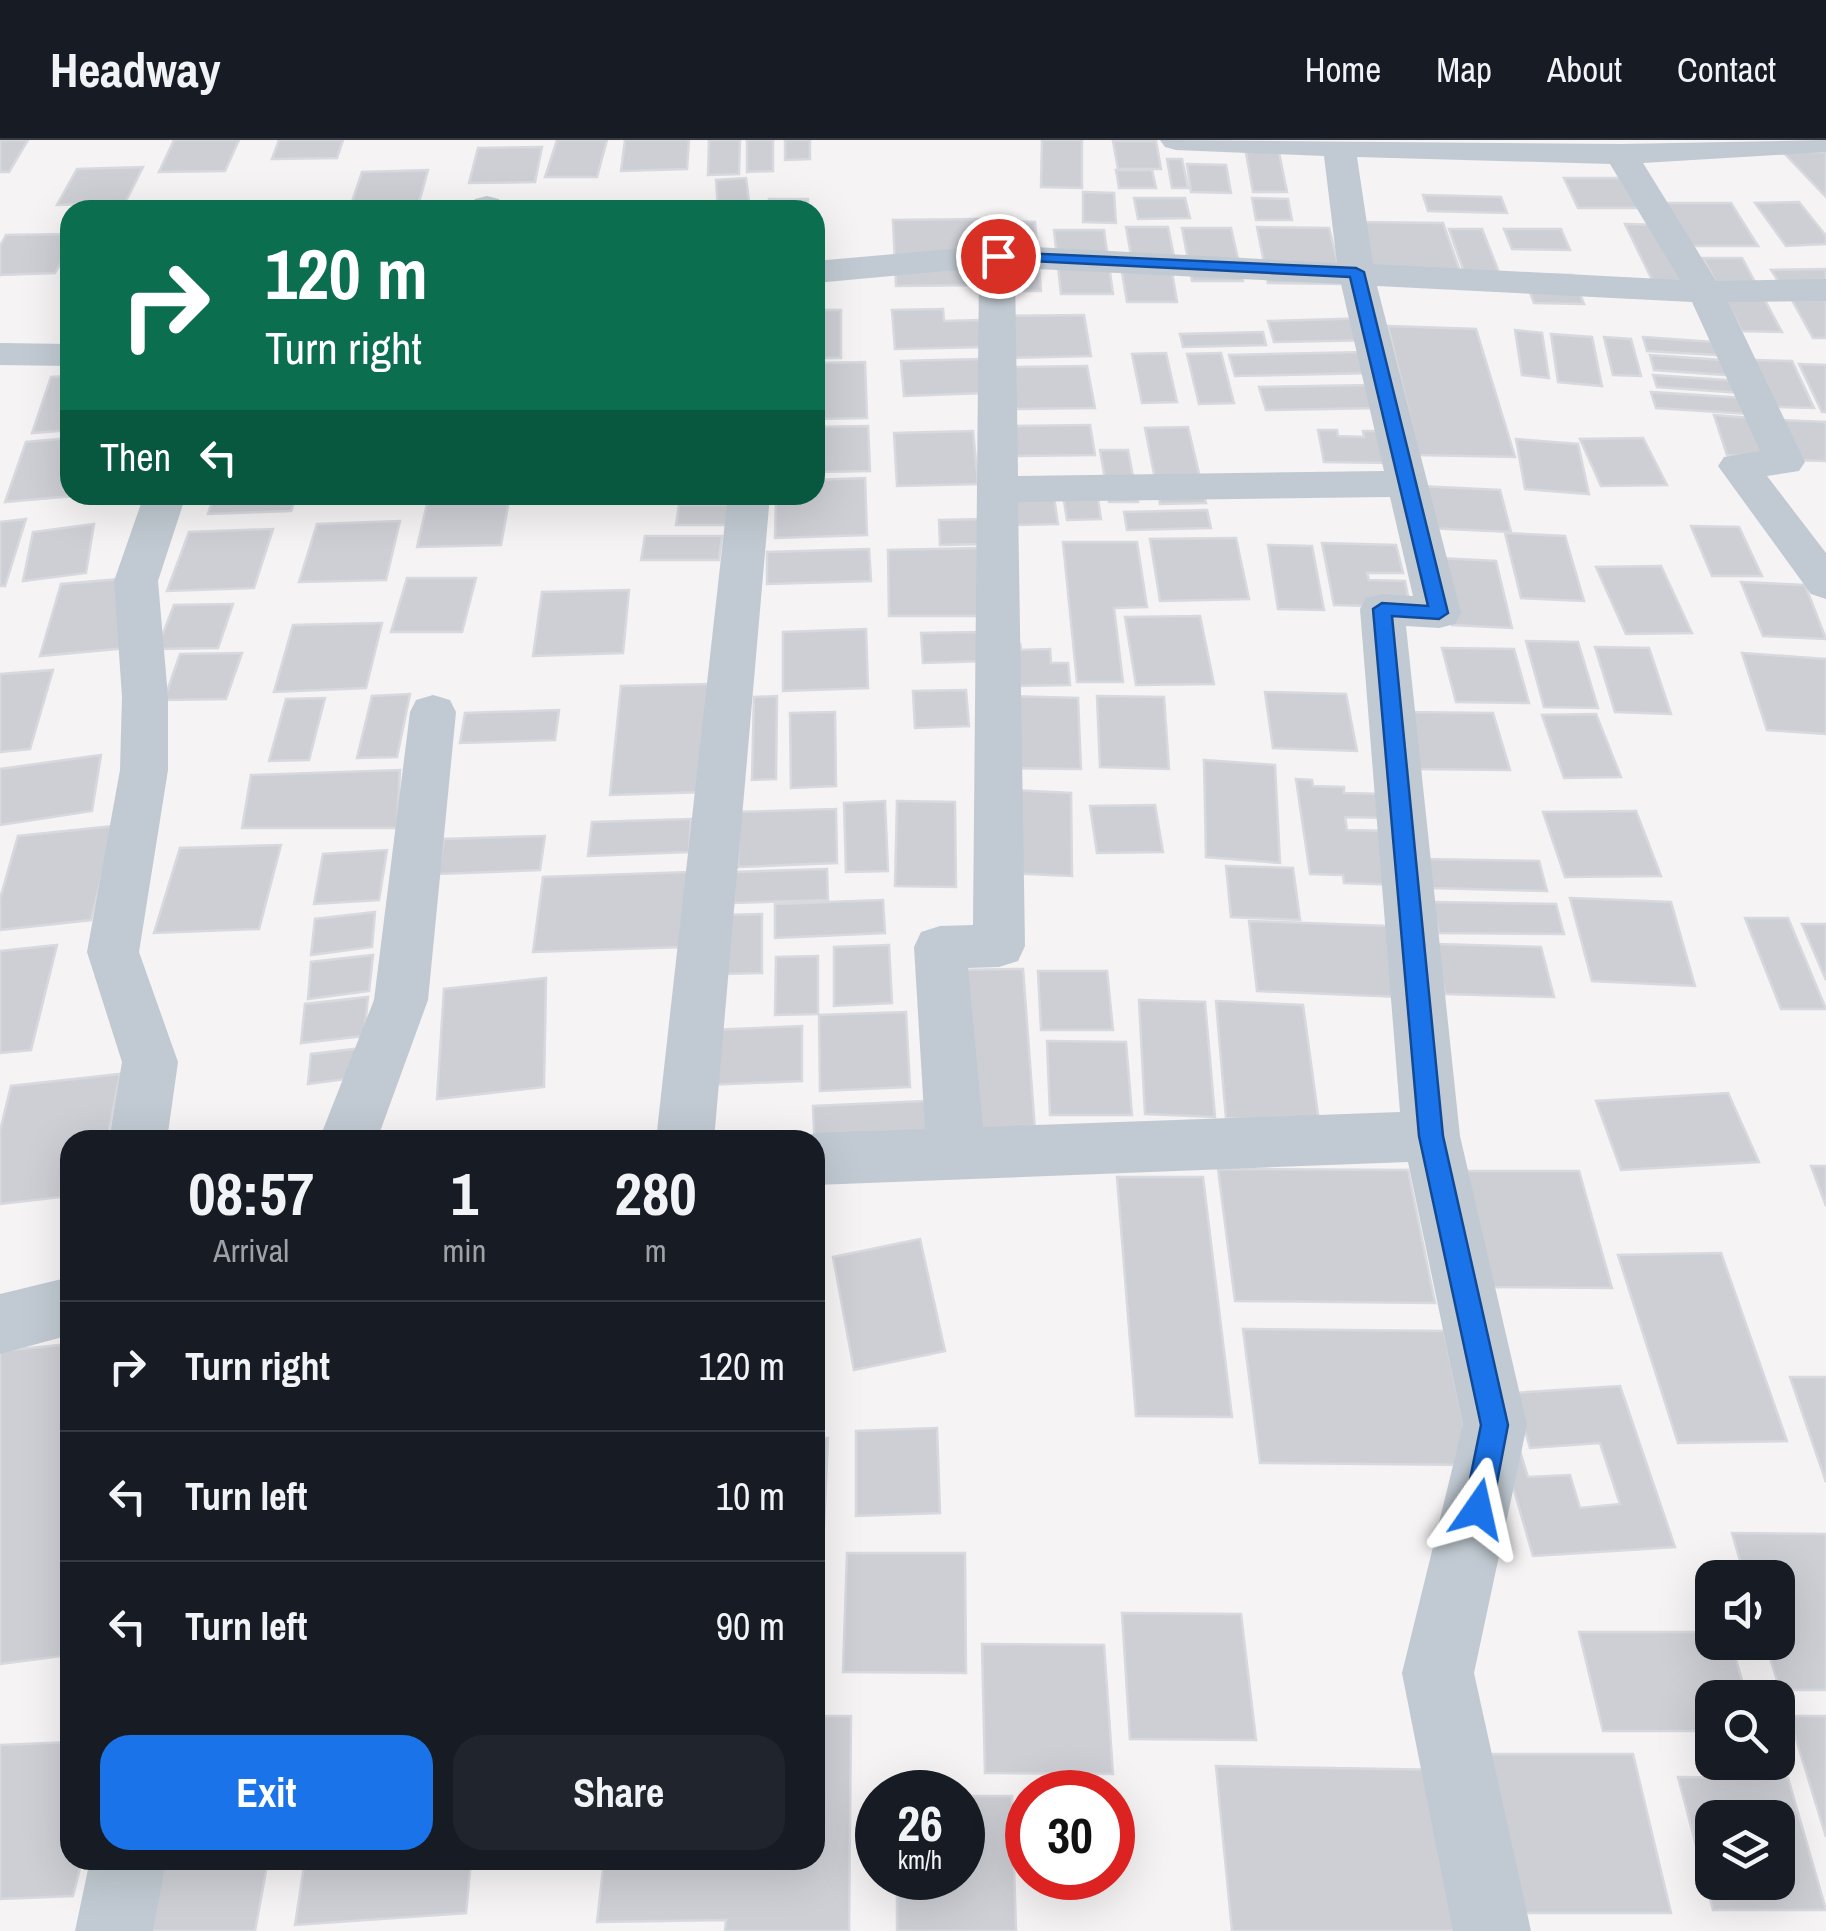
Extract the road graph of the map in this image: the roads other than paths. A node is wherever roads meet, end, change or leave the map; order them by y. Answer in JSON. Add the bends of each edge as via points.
{"nodes":[{"id":1,"x":1176,"y":140,"type":"edge"},
{"id":2,"x":1826,"y":142,"type":"edge"},
{"id":3,"x":1338,"y":144,"type":"edge"},
{"id":4,"x":1621,"y":154,"type":"junction"},
{"id":5,"x":998,"y":256,"type":"junction"},
{"id":6,"x":825,"y":271,"type":"edge"},
{"id":7,"x":1356,"y":272,"type":"junction"},
{"id":8,"x":1826,"y":290,"type":"edge"},
{"id":9,"x":1705,"y":292,"type":"junction"},
{"id":10,"x":0,"y":354,"type":"edge"},
{"id":11,"x":60,"y":356,"type":"edge"},
{"id":12,"x":1408,"y":484,"type":"junction"},
{"id":13,"x":998,"y":489,"type":"junction"},
{"id":14,"x":161,"y":505,"type":"edge"},
{"id":15,"x":748,"y":505,"type":"edge"},
{"id":16,"x":1826,"y":584,"type":"edge"},
{"id":17,"x":433,"y":712,"type":"dead end"},
{"id":18,"x":140,"y":1130,"type":"edge"},
{"id":19,"x":352,"y":1130,"type":"edge"},
{"id":20,"x":686,"y":1130,"type":"edge"},
{"id":21,"x":1431,"y":1136,"type":"junction"},
{"id":22,"x":956,"y":1154,"type":"junction"},
{"id":23,"x":825,"y":1160,"type":"edge"},
{"id":24,"x":60,"y":1309,"type":"edge"},
{"id":25,"x":0,"y":1324,"type":"edge"},
{"id":26,"x":126,"y":1870,"type":"edge"},
{"id":27,"x":114,"y":1931,"type":"edge"},
{"id":28,"x":1492,"y":1931,"type":"edge"}],
"edges":[{"from":1,"to":3,"type":"street"},
{"from":2,"to":4,"type":"street"},
{"from":3,"to":4,"type":"street"},
{"from":3,"to":7,"type":"street"},
{"from":4,"to":9,"type":"street"},
{"from":5,"to":6,"type":"street"},
{"from":5,"to":7,"type":"street"},
{"from":5,"to":13,"type":"street"},
{"from":7,"to":9,"type":"street"},
{"from":7,"to":12,"type":"street"},
{"from":8,"to":9,"type":"street"},
{"from":9,"to":16,"type":"street","via":[[1786,462],[1738,466]]},
{"from":10,"to":11,"type":"street"},
{"from":12,"to":13,"type":"street"},
{"from":12,"to":21,"type":"street","via":[[1439,613],[1382,609]]},
{"from":13,"to":22,"type":"street","via":[[998,946],[940,948]]},
{"from":14,"to":18,"type":"street","via":[[136,581],[144,770],[113,952],[150,1062]]},
{"from":15,"to":20,"type":"street"},
{"from":17,"to":19,"type":"street","via":[[401,1000]]},
{"from":21,"to":22,"type":"street"},
{"from":21,"to":28,"type":"street","via":[[1494,1425],[1438,1673]]},
{"from":22,"to":23,"type":"street"},
{"from":24,"to":25,"type":"street"},
{"from":26,"to":27,"type":"street"}]}
